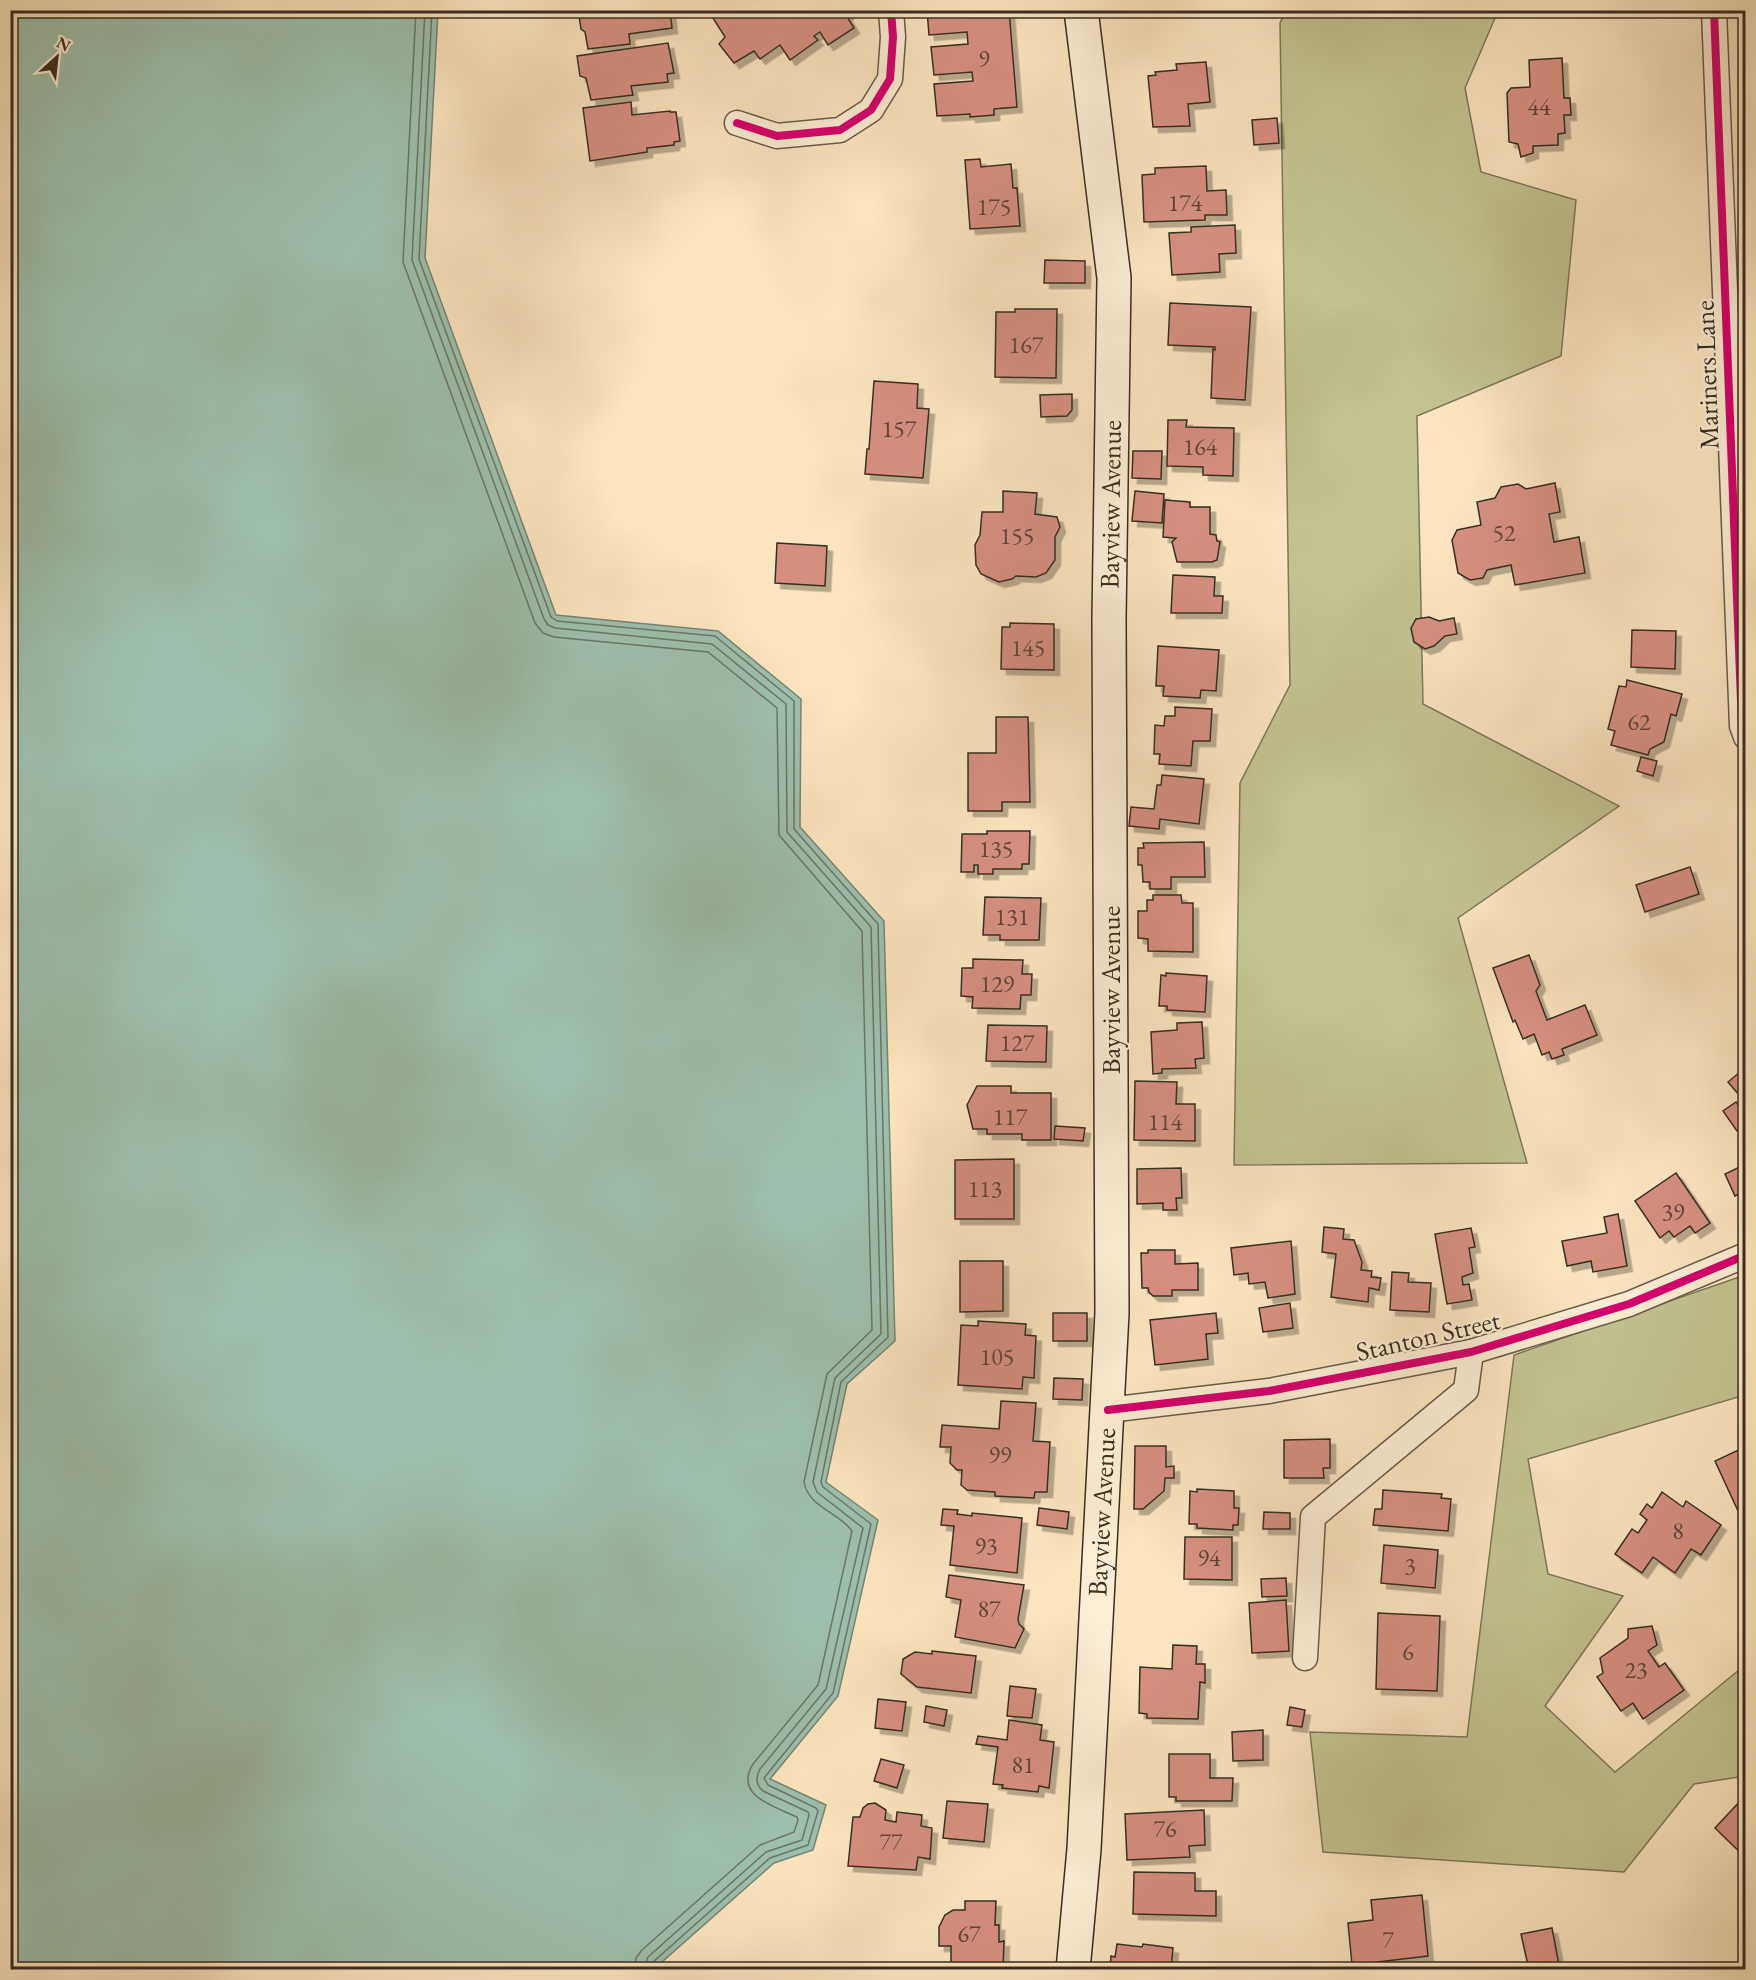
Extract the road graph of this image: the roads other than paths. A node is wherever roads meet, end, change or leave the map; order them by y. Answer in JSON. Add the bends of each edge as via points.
{"nodes":[{"id":1,"x":891,"y":10,"type":"edge"},
{"id":2,"x":1081,"y":10,"type":"edge"},
{"id":3,"x":1714,"y":10,"type":"edge"},
{"id":4,"x":737,"y":123,"type":"dead end"},
{"id":5,"x":1746,"y":737,"type":"edge"},
{"id":6,"x":1746,"y":1255,"type":"edge"},
{"id":7,"x":1472,"y":1352,"type":"junction"},
{"id":8,"x":1108,"y":1410,"type":"junction"},
{"id":9,"x":1305,"y":1658,"type":"dead end"},
{"id":10,"x":1073,"y":1970,"type":"edge"}],
"edges":[{"from":1,"to":4,"type":"street","via":[[890,79],[871,110],[840,130],[777,136]]},
{"from":2,"to":8,"type":"main road","name":"Bayview Avenue","via":[[1114,278],[1109,619],[1112,1313]]},
{"from":3,"to":5,"type":"street","name":"Mariners Lane","via":[[1742,726]]},
{"from":6,"to":7,"type":"street","name":"Stanton Street","via":[[1629,1304]]},
{"from":7,"to":8,"type":"street","name":"Stanton Street","via":[[1269,1391]]},
{"from":7,"to":9,"type":"street","via":[[1466,1390],[1313,1517]]},
{"from":8,"to":10,"type":"main road","name":"Bayview Avenue","via":[[1084,1849]]}]}
